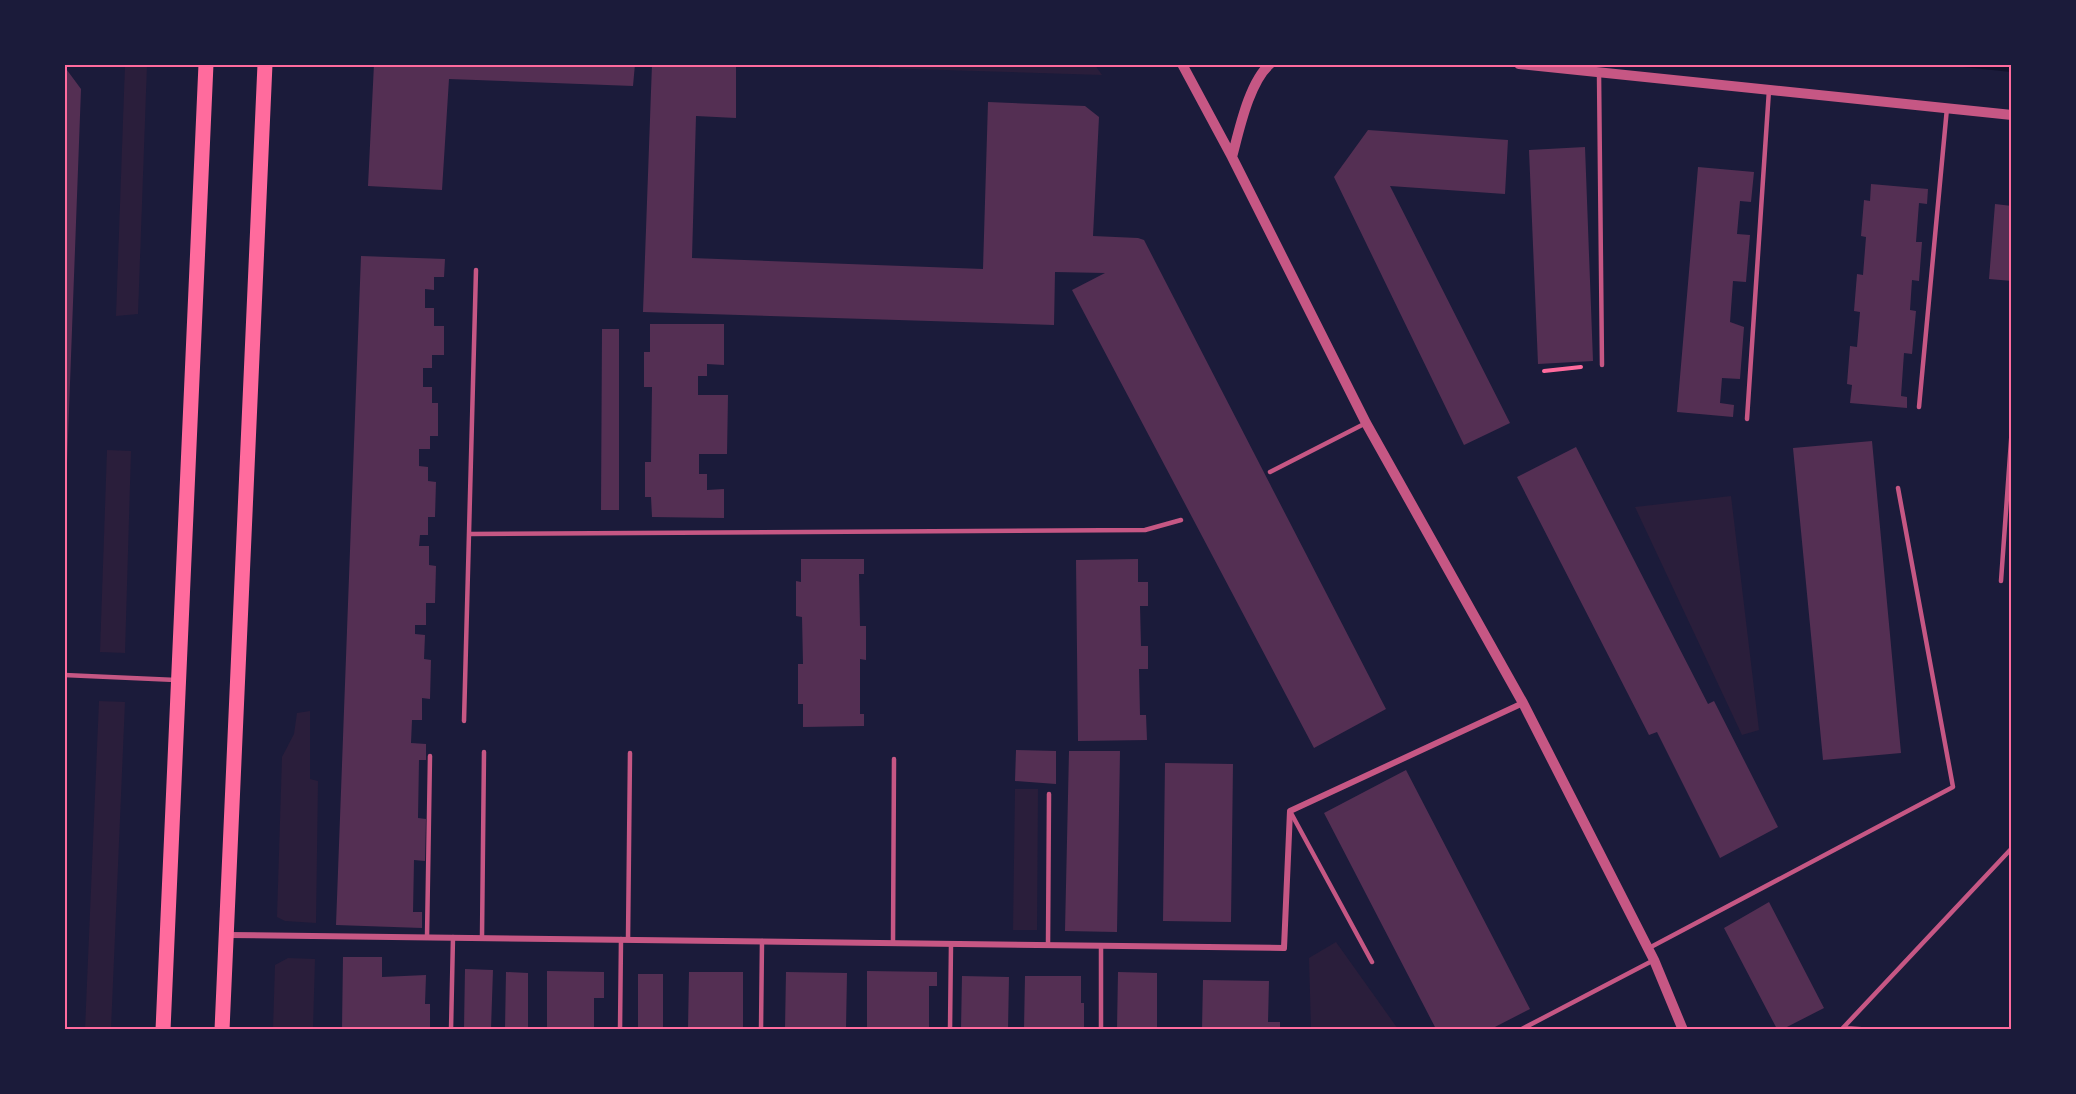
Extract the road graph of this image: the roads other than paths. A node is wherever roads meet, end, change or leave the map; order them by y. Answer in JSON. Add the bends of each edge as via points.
{"nodes":[{"id":1,"x":206,"y":64,"type":"edge"},
{"id":2,"x":265,"y":64,"type":"edge"},
{"id":3,"x":1182,"y":64,"type":"edge"},
{"id":4,"x":1270,"y":64,"type":"edge"},
{"id":5,"x":1518,"y":64,"type":"edge"},
{"id":6,"x":1599,"y":73,"type":"junction"},
{"id":7,"x":1769,"y":90,"type":"junction"},
{"id":8,"x":1947,"y":108,"type":"junction"},
{"id":9,"x":2012,"y":115,"type":"edge"},
{"id":10,"x":1232,"y":157,"type":"junction"},
{"id":11,"x":476,"y":270,"type":"dead end"},
{"id":12,"x":1602,"y":365,"type":"road end"},
{"id":13,"x":1919,"y":407,"type":"dead end"},
{"id":14,"x":1748,"y":419,"type":"dead end"},
{"id":15,"x":1366,"y":423,"type":"junction"},
{"id":16,"x":2012,"y":427,"type":"edge"},
{"id":17,"x":1270,"y":472,"type":"dead end"},
{"id":18,"x":1898,"y":488,"type":"dead end"},
{"id":19,"x":1181,"y":520,"type":"dead end"},
{"id":20,"x":469,"y":534,"type":"junction"},
{"id":21,"x":2001,"y":581,"type":"dead end"},
{"id":22,"x":64,"y":675,"type":"edge"},
{"id":23,"x":179,"y":680,"type":"junction"},
{"id":24,"x":1523,"y":703,"type":"junction"},
{"id":25,"x":464,"y":721,"type":"dead end"},
{"id":26,"x":484,"y":752,"type":"dead end"},
{"id":27,"x":630,"y":753,"type":"dead end"},
{"id":28,"x":430,"y":756,"type":"dead end"},
{"id":29,"x":894,"y":759,"type":"dead end"},
{"id":30,"x":1049,"y":794,"type":"dead end"},
{"id":31,"x":1290,"y":810,"type":"junction"},
{"id":32,"x":2012,"y":848,"type":"edge"},
{"id":33,"x":227,"y":935,"type":"junction"},
{"id":34,"x":427,"y":938,"type":"junction"},
{"id":35,"x":453,"y":938,"type":"junction"},
{"id":36,"x":482,"y":938,"type":"junction"},
{"id":37,"x":625,"y":939,"type":"junction"},
{"id":38,"x":762,"y":941,"type":"junction"},
{"id":39,"x":893,"y":943,"type":"junction"},
{"id":40,"x":951,"y":944,"type":"junction"},
{"id":41,"x":1048,"y":945,"type":"junction"},
{"id":42,"x":1101,"y":946,"type":"junction"},
{"id":43,"x":1648,"y":948,"type":"junction"},
{"id":44,"x":1654,"y":960,"type":"junction"},
{"id":45,"x":1372,"y":962,"type":"dead end"},
{"id":46,"x":163,"y":1029,"type":"edge"},
{"id":47,"x":222,"y":1029,"type":"edge"},
{"id":48,"x":451,"y":1029,"type":"edge"},
{"id":49,"x":620,"y":1029,"type":"edge"},
{"id":50,"x":761,"y":1029,"type":"edge"},
{"id":51,"x":950,"y":1029,"type":"edge"},
{"id":52,"x":1101,"y":1029,"type":"edge"},
{"id":53,"x":1520,"y":1029,"type":"edge"},
{"id":54,"x":1683,"y":1029,"type":"edge"},
{"id":55,"x":1843,"y":1029,"type":"edge"},
{"id":56,"x":1872,"y":1029,"type":"edge"}],
"edges":[{"from":1,"to":23,"type":"main road"},
{"from":2,"to":33,"type":"main road"},
{"from":3,"to":10,"type":"street"},
{"from":4,"to":10,"type":"street","via":[[1263,70],[1244,111]]},
{"from":5,"to":6,"type":"street"},
{"from":6,"to":7,"type":"street"},
{"from":6,"to":12,"type":"lane"},
{"from":7,"to":8,"type":"street"},
{"from":7,"to":14,"type":"lane"},
{"from":8,"to":9,"type":"street"},
{"from":8,"to":13,"type":"lane"},
{"from":10,"to":15,"type":"street"},
{"from":11,"to":20,"type":"lane"},
{"from":15,"to":17,"type":"lane"},
{"from":15,"to":24,"type":"street"},
{"from":16,"to":21,"type":"lane"},
{"from":18,"to":43,"type":"lane","via":[[1953,787]]},
{"from":19,"to":20,"type":"lane","via":[[1145,530]]},
{"from":20,"to":25,"type":"lane"},
{"from":22,"to":23,"type":"lane"},
{"from":23,"to":46,"type":"main road"},
{"from":24,"to":31,"type":"street"},
{"from":24,"to":43,"type":"street"},
{"from":26,"to":36,"type":"lane"},
{"from":27,"to":37,"type":"lane"},
{"from":28,"to":34,"type":"lane"},
{"from":29,"to":39,"type":"lane"},
{"from":30,"to":41,"type":"lane"},
{"from":31,"to":42,"type":"street","via":[[1284,948]]},
{"from":31,"to":45,"type":"lane"},
{"from":32,"to":55,"type":"lane"},
{"from":33,"to":34,"type":"street"},
{"from":33,"to":47,"type":"main road"},
{"from":34,"to":35,"type":"street"},
{"from":35,"to":36,"type":"street"},
{"from":35,"to":48,"type":"lane"},
{"from":36,"to":37,"type":"street"},
{"from":37,"to":38,"type":"street"},
{"from":37,"to":49,"type":"lane"},
{"from":38,"to":39,"type":"street"},
{"from":38,"to":50,"type":"lane"},
{"from":39,"to":40,"type":"street"},
{"from":40,"to":41,"type":"street"},
{"from":40,"to":51,"type":"lane"},
{"from":41,"to":42,"type":"street"},
{"from":42,"to":52,"type":"lane"},
{"from":43,"to":44,"type":"street"},
{"from":44,"to":53,"type":"lane"},
{"from":44,"to":54,"type":"street"},
{"from":55,"to":56,"type":"lane"}]}
